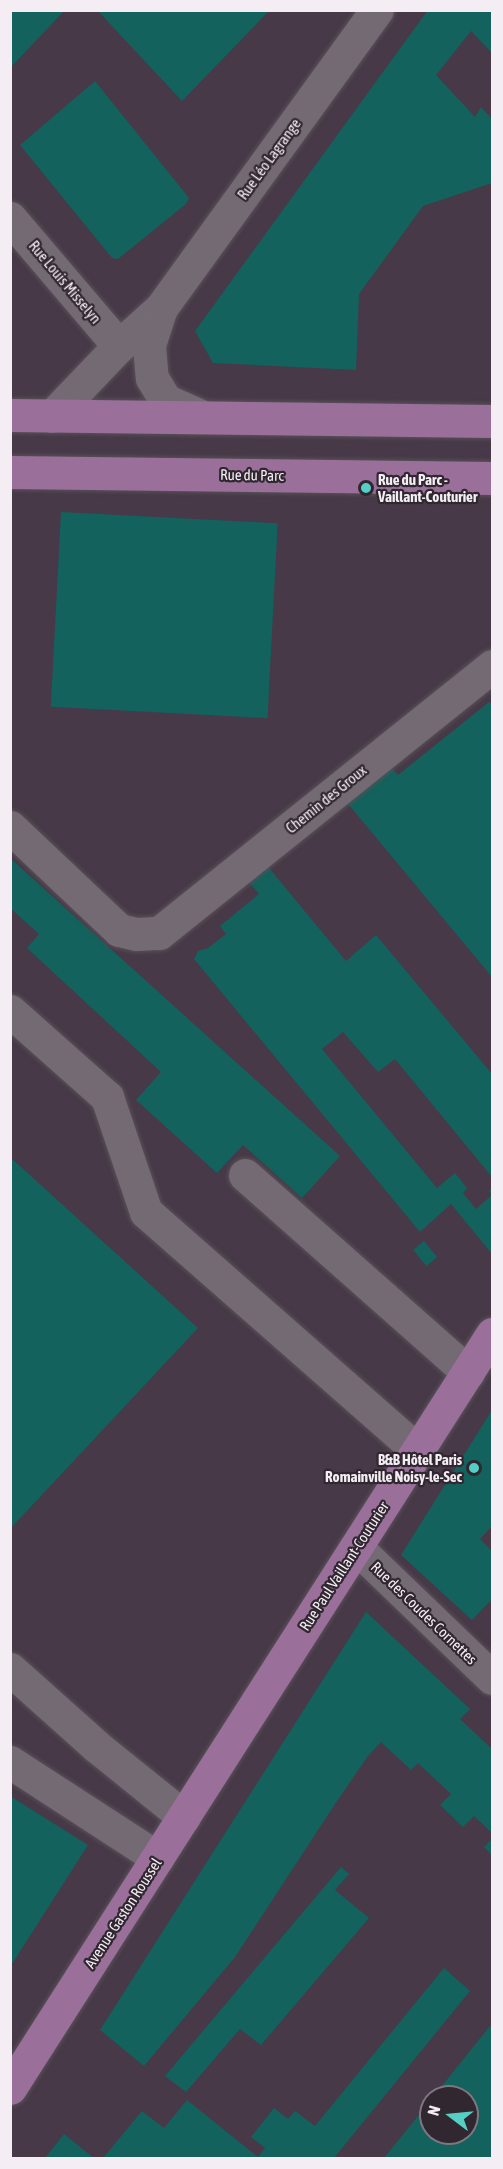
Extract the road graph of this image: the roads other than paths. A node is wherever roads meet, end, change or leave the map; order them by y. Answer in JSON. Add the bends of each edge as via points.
{"nodes":[{"id":1,"x":377,"y":10,"type":"edge"},
{"id":2,"x":10,"y":218,"type":"edge"},
{"id":3,"x":161,"y":308,"type":"junction"},
{"id":4,"x":119,"y":346,"type":"junction"},
{"id":5,"x":10,"y":415,"type":"edge"},
{"id":6,"x":52,"y":416,"type":"junction"},
{"id":7,"x":203,"y":417,"type":"junction"},
{"id":8,"x":492,"y":421,"type":"edge"},
{"id":9,"x":10,"y":472,"type":"edge"},
{"id":10,"x":492,"y":478,"type":"edge"},
{"id":11,"x":492,"y":666,"type":"edge"},
{"id":12,"x":10,"y":827,"type":"edge"},
{"id":13,"x":10,"y":1011,"type":"edge"},
{"id":14,"x":245,"y":1174,"type":"dead end"},
{"id":15,"x":492,"y":1334,"type":"edge"},
{"id":16,"x":468,"y":1372,"type":"junction"},
{"id":17,"x":418,"y":1450,"type":"junction"},
{"id":18,"x":356,"y":1547,"type":"junction"},
{"id":19,"x":10,"y":1668,"type":"edge"},
{"id":20,"x":492,"y":1678,"type":"edge"},
{"id":21,"x":235,"y":1737,"type":"joint"},
{"id":22,"x":10,"y":1762,"type":"edge"},
{"id":23,"x":184,"y":1817,"type":"junction"},
{"id":24,"x":158,"y":1858,"type":"junction"},
{"id":25,"x":10,"y":2088,"type":"edge"}],
"edges":[{"from":1,"to":3,"type":"street","name":"Rue Léo Lagrange"},
{"from":2,"to":4,"type":"street","name":"Rue Louis Misselyn"},
{"from":3,"to":4,"type":"street"},
{"from":3,"to":7,"type":"street","via":[[149,346],[152,378],[165,400]]},
{"from":4,"to":6,"type":"street"},
{"from":5,"to":6,"type":"main road"},
{"from":6,"to":7,"type":"main road"},
{"from":7,"to":8,"type":"main road"},
{"from":9,"to":10,"type":"main road","name":"Rue du Parc"},
{"from":11,"to":12,"type":"street","name":"Chemin des Groux","via":[[159,933],[119,930]]},
{"from":13,"to":17,"type":"street","via":[[106,1097],[146,1212]]},
{"from":14,"to":16,"type":"street"},
{"from":15,"to":16,"type":"main road","name":"Rue Paul Vaillant-Couturier"},
{"from":16,"to":17,"type":"main road","name":"Rue Paul Vaillant-Couturier"},
{"from":17,"to":18,"type":"main road","name":"Rue Paul Vaillant-Couturier"},
{"from":18,"to":20,"type":"street","name":"Rue des Coudes Cornettes"},
{"from":18,"to":21,"type":"main road","name":"Rue Paul Vaillant-Couturier"},
{"from":19,"to":23,"type":"street","via":[[96,1746]]},
{"from":21,"to":23,"type":"main road","name":"Avenue Gaston Roussel"},
{"from":22,"to":24,"type":"street"},
{"from":23,"to":24,"type":"main road","name":"Avenue Gaston Roussel"},
{"from":24,"to":25,"type":"main road","name":"Avenue Gaston Roussel"}]}
